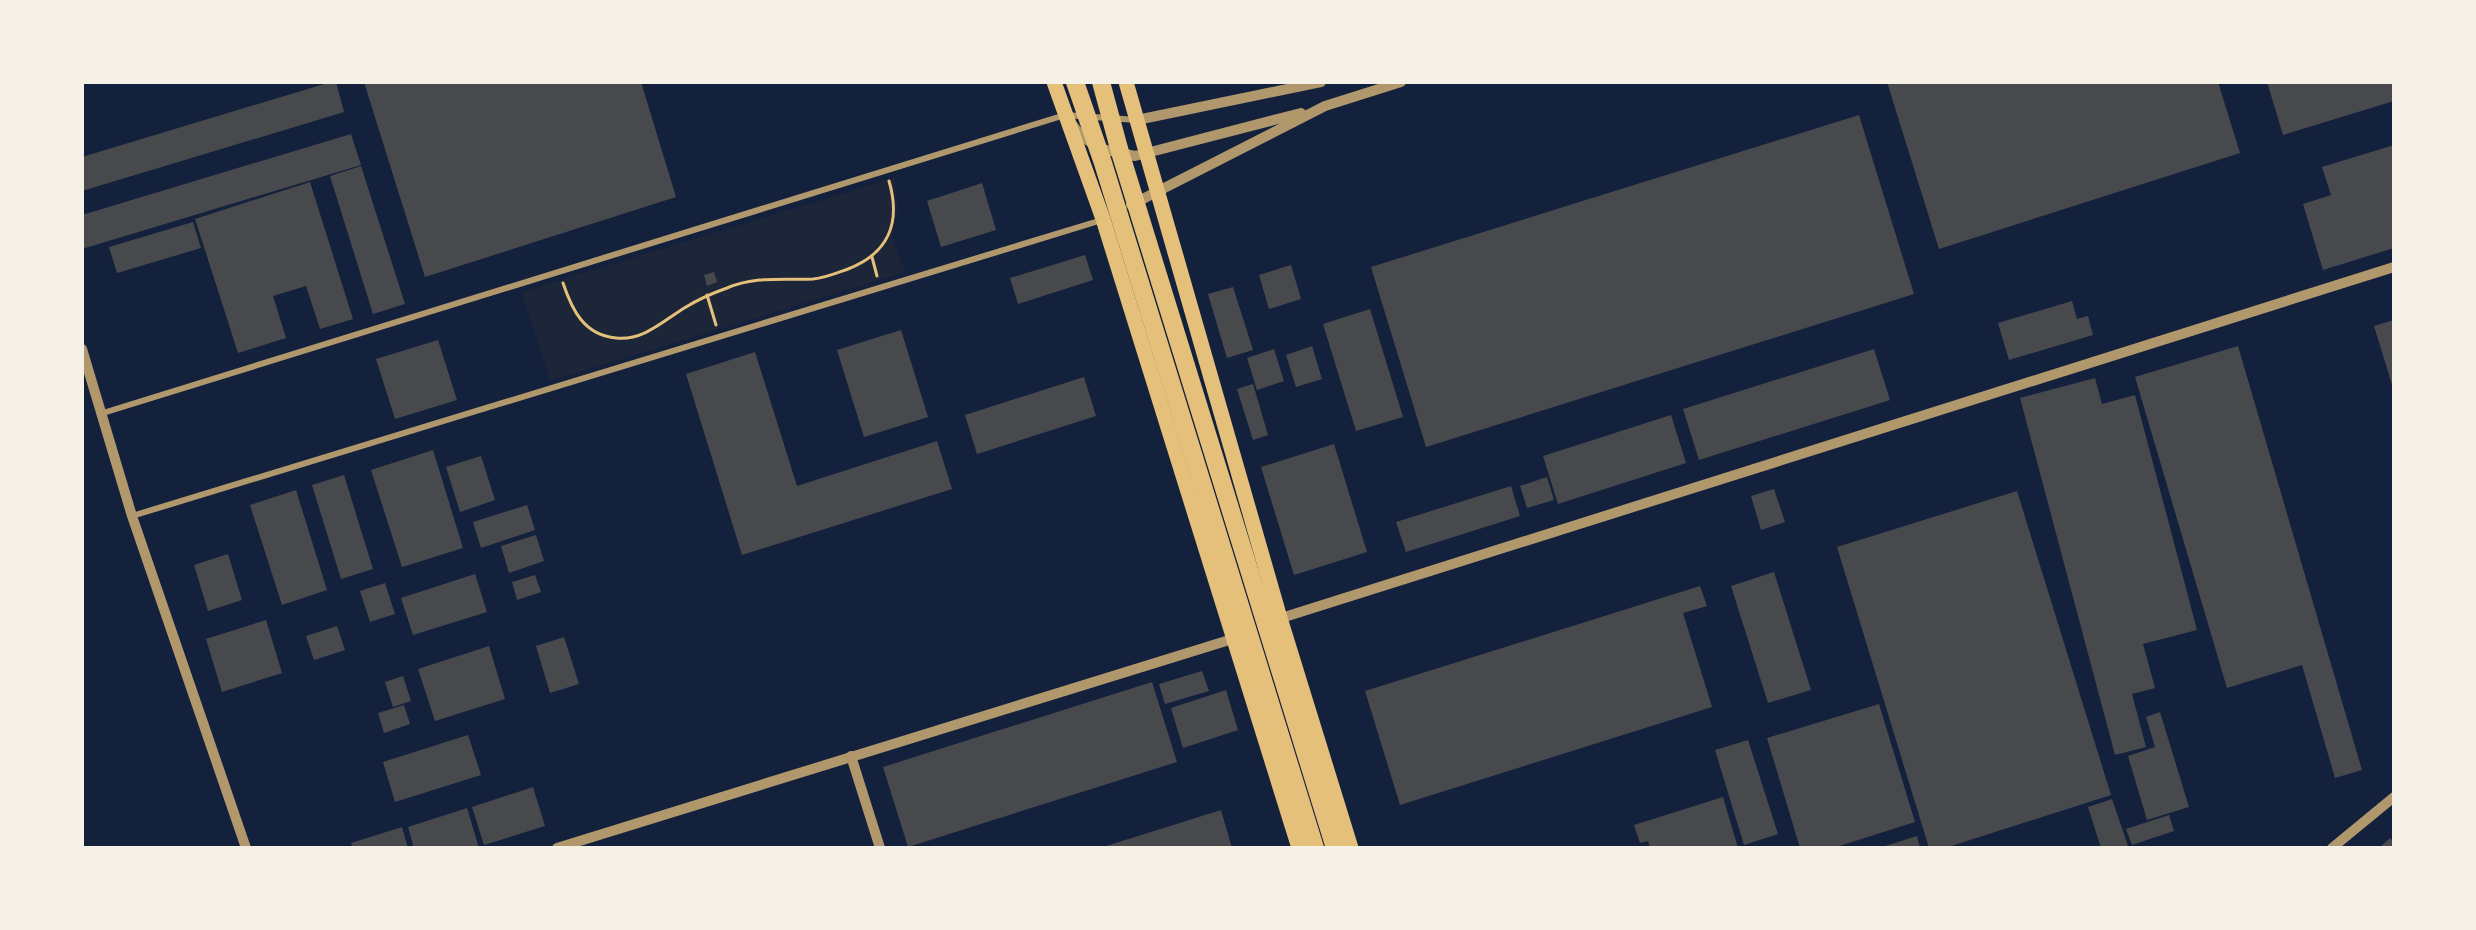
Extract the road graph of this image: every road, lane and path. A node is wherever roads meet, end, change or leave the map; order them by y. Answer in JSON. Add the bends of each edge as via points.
{"nodes":[{"id":1,"x":1054,"y":82,"type":"edge"},
{"id":2,"x":1075,"y":82,"type":"edge"},
{"id":3,"x":1101,"y":82,"type":"edge"},
{"id":4,"x":1126,"y":82,"type":"edge"},
{"id":5,"x":1322,"y":82,"type":"edge"},
{"id":6,"x":1401,"y":82,"type":"edge"},
{"id":7,"x":1325,"y":106,"type":"junction"},
{"id":8,"x":1065,"y":115,"type":"junction"},
{"id":9,"x":1137,"y":120,"type":"junction"},
{"id":10,"x":1147,"y":154,"type":"junction"},
{"id":11,"x":885,"y":171,"type":"junction"},
{"id":12,"x":1158,"y":191,"type":"junction"},
{"id":13,"x":1103,"y":219,"type":"junction"},
{"id":14,"x":872,"y":257,"type":"junction"},
{"id":15,"x":2394,"y":267,"type":"edge"},
{"id":16,"x":560,"y":272,"type":"junction"},
{"id":17,"x":876,"y":274,"type":"dead end"},
{"id":18,"x":707,"y":295,"type":"junction"},
{"id":19,"x":713,"y":315,"type":"dead end"},
{"id":20,"x":82,"y":350,"type":"edge"},
{"id":21,"x":102,"y":413,"type":"junction"},
{"id":22,"x":132,"y":516,"type":"junction"},
{"id":23,"x":1280,"y":618,"type":"junction"},
{"id":24,"x":1235,"y":639,"type":"junction"},
{"id":25,"x":851,"y":756,"type":"junction"},
{"id":26,"x":2394,"y":797,"type":"edge"},
{"id":27,"x":246,"y":848,"type":"edge"},
{"id":28,"x":557,"y":848,"type":"edge"},
{"id":29,"x":880,"y":848,"type":"edge"},
{"id":30,"x":1299,"y":848,"type":"edge"},
{"id":31,"x":1315,"y":848,"type":"edge"},
{"id":32,"x":1335,"y":848,"type":"edge"},
{"id":33,"x":1351,"y":848,"type":"edge"},
{"id":34,"x":2332,"y":848,"type":"edge"}],
"edges":[{"from":1,"to":8,"type":"main road"},
{"from":2,"to":31,"type":"highway","via":[[1107,174]]},
{"from":3,"to":32,"type":"highway"},
{"from":4,"to":9,"type":"main road"},
{"from":5,"to":9,"type":"street"},
{"from":6,"to":7,"type":"street"},
{"from":7,"to":10,"type":"street"},
{"from":7,"to":12,"type":"street"},
{"from":8,"to":9,"type":"street"},
{"from":8,"to":10,"type":"street","via":[[1082,136],[1101,149],[1125,155]]},
{"from":8,"to":11,"type":"street"},
{"from":8,"to":13,"type":"main road"},
{"from":9,"to":10,"type":"main road"},
{"from":10,"to":12,"type":"main road"},
{"from":11,"to":14,"type":"path","via":[[893,195],[894,217],[887,238]]},
{"from":11,"to":16,"type":"street"},
{"from":12,"to":13,"type":"street"},
{"from":12,"to":23,"type":"main road"},
{"from":13,"to":22,"type":"street"},
{"from":13,"to":24,"type":"main road"},
{"from":14,"to":17,"type":"path"},
{"from":14,"to":18,"type":"path","via":[[815,279],[756,279]]},
{"from":15,"to":23,"type":"street"},
{"from":16,"to":18,"type":"path","via":[[575,313],[592,330],[614,338],[637,337]]},
{"from":16,"to":21,"type":"street"},
{"from":18,"to":19,"type":"path"},
{"from":20,"to":21,"type":"street"},
{"from":21,"to":22,"type":"street"},
{"from":22,"to":27,"type":"street"},
{"from":23,"to":24,"type":"street"},
{"from":23,"to":33,"type":"main road"},
{"from":24,"to":25,"type":"street"},
{"from":24,"to":30,"type":"main road"},
{"from":25,"to":28,"type":"street"},
{"from":25,"to":29,"type":"street"},
{"from":26,"to":34,"type":"street"}]}
